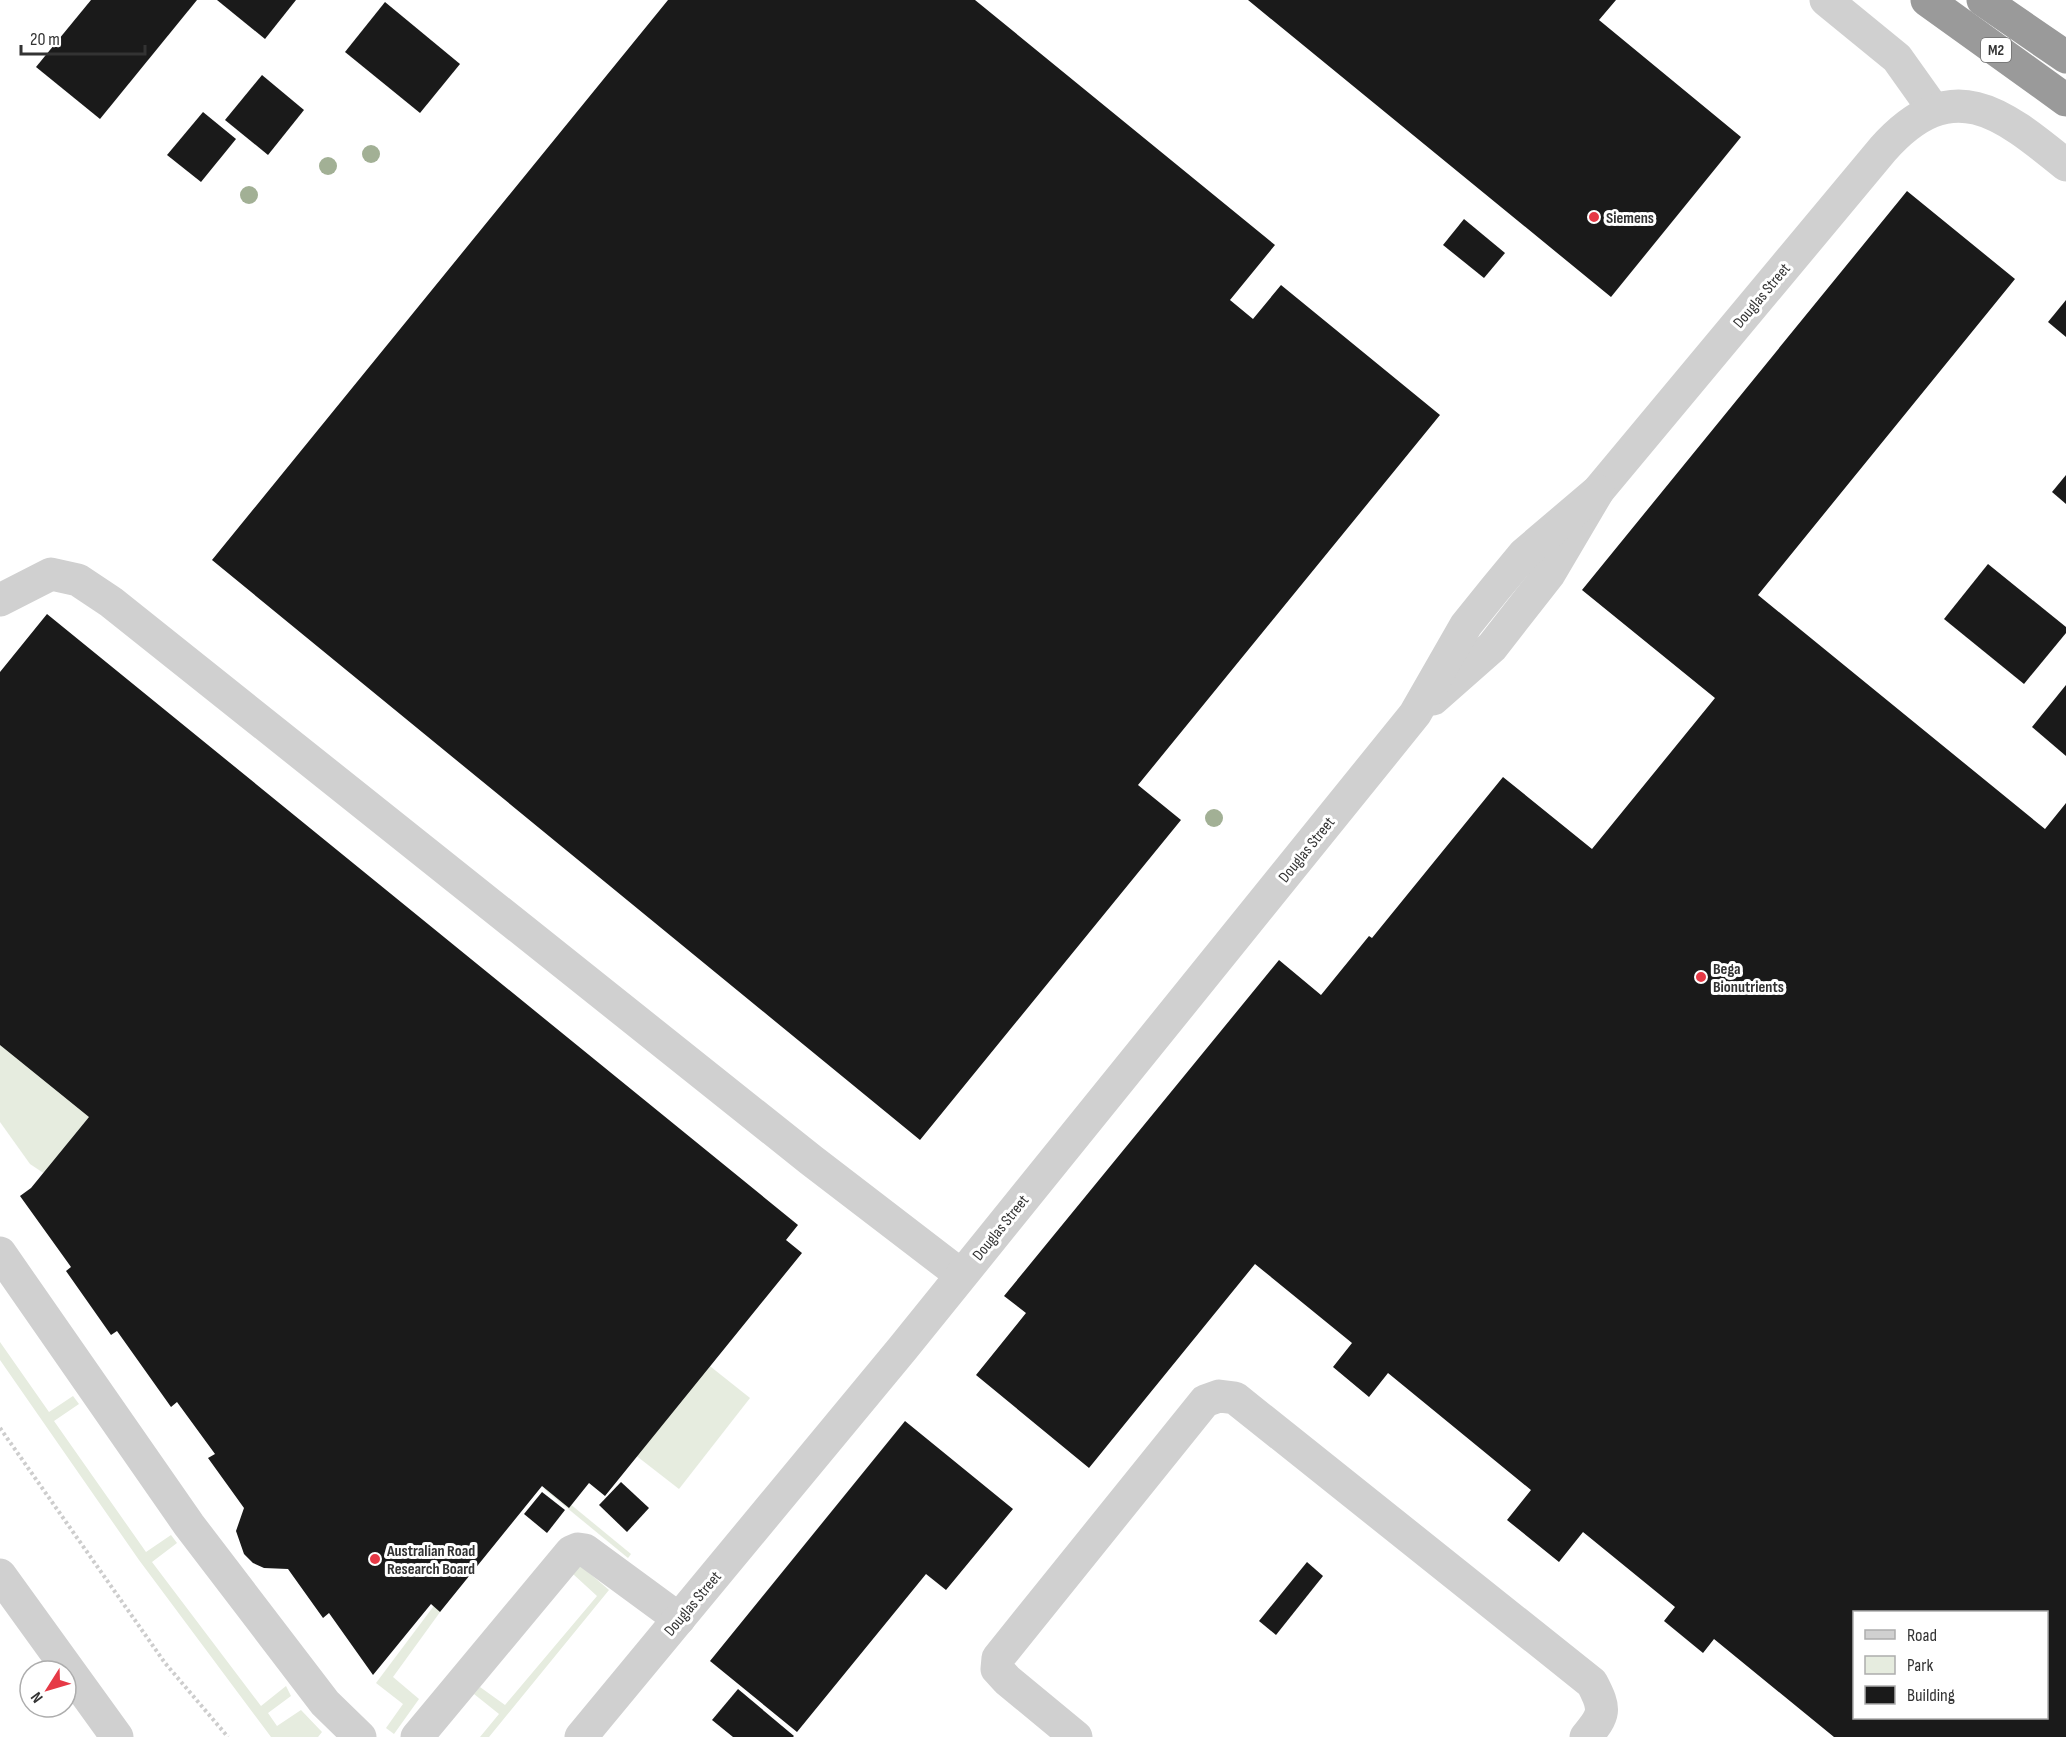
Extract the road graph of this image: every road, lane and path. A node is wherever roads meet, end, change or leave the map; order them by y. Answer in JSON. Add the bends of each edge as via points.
{"nodes":[{"id":1,"x":1826,"y":0,"type":"edge"},
{"id":2,"x":1927,"y":0,"type":"edge"},
{"id":3,"x":1983,"y":0,"type":"edge"},
{"id":4,"x":2066,"y":57,"type":"edge"},
{"id":5,"x":2066,"y":100,"type":"edge"},
{"id":6,"x":1934,"y":111,"type":"junction"},
{"id":7,"x":2066,"y":165,"type":"edge"},
{"id":8,"x":0,"y":600,"type":"edge"},
{"id":9,"x":0,"y":1253,"type":"edge"},
{"id":10,"x":961,"y":1275,"type":"junction"},
{"id":11,"x":0,"y":1428,"type":"edge"},
{"id":12,"x":0,"y":1575,"type":"edge"},
{"id":13,"x":679,"y":1620,"type":"junction"},
{"id":14,"x":1063,"y":1733,"type":"edge"},
{"id":15,"x":117,"y":1737,"type":"edge"},
{"id":16,"x":228,"y":1737,"type":"edge"},
{"id":17,"x":360,"y":1737,"type":"edge"},
{"id":18,"x":417,"y":1737,"type":"edge"},
{"id":19,"x":581,"y":1737,"type":"edge"},
{"id":20,"x":1586,"y":1737,"type":"edge"}],
"edges":[{"from":1,"to":6,"type":"street","via":[[1897,58]]},
{"from":2,"to":5,"type":"highway","number":"M2"},
{"from":3,"to":4,"type":"highway","number":"M2"},
{"from":6,"to":7,"type":"street","name":"Douglas Street","via":[[1964,107],[1991,111],[2016,125]]},
{"from":6,"to":10,"type":"street","name":"Douglas Street","via":[[1906,125],[1883,149],[1598,491],[1524,554],[1466,625],[1415,714]]},
{"from":8,"to":10,"type":"street","via":[[51,574],[78,580],[111,602],[802,1153]]},
{"from":9,"to":17,"type":"street","via":[[189,1525],[325,1703]]},
{"from":10,"to":13,"type":"street","name":"Douglas Street"},
{"from":11,"to":16,"type":"path","via":[[165,1663]]},
{"from":12,"to":15,"type":"street"},
{"from":13,"to":18,"type":"street","via":[[585,1550],[571,1552]]},
{"from":13,"to":19,"type":"street","name":"Douglas Street"},
{"from":14,"to":20,"type":"street","via":[[997,1669],[998,1658],[1205,1401],[1219,1395],[1234,1398],[1592,1683],[1603,1704],[1601,1719]]}]}
